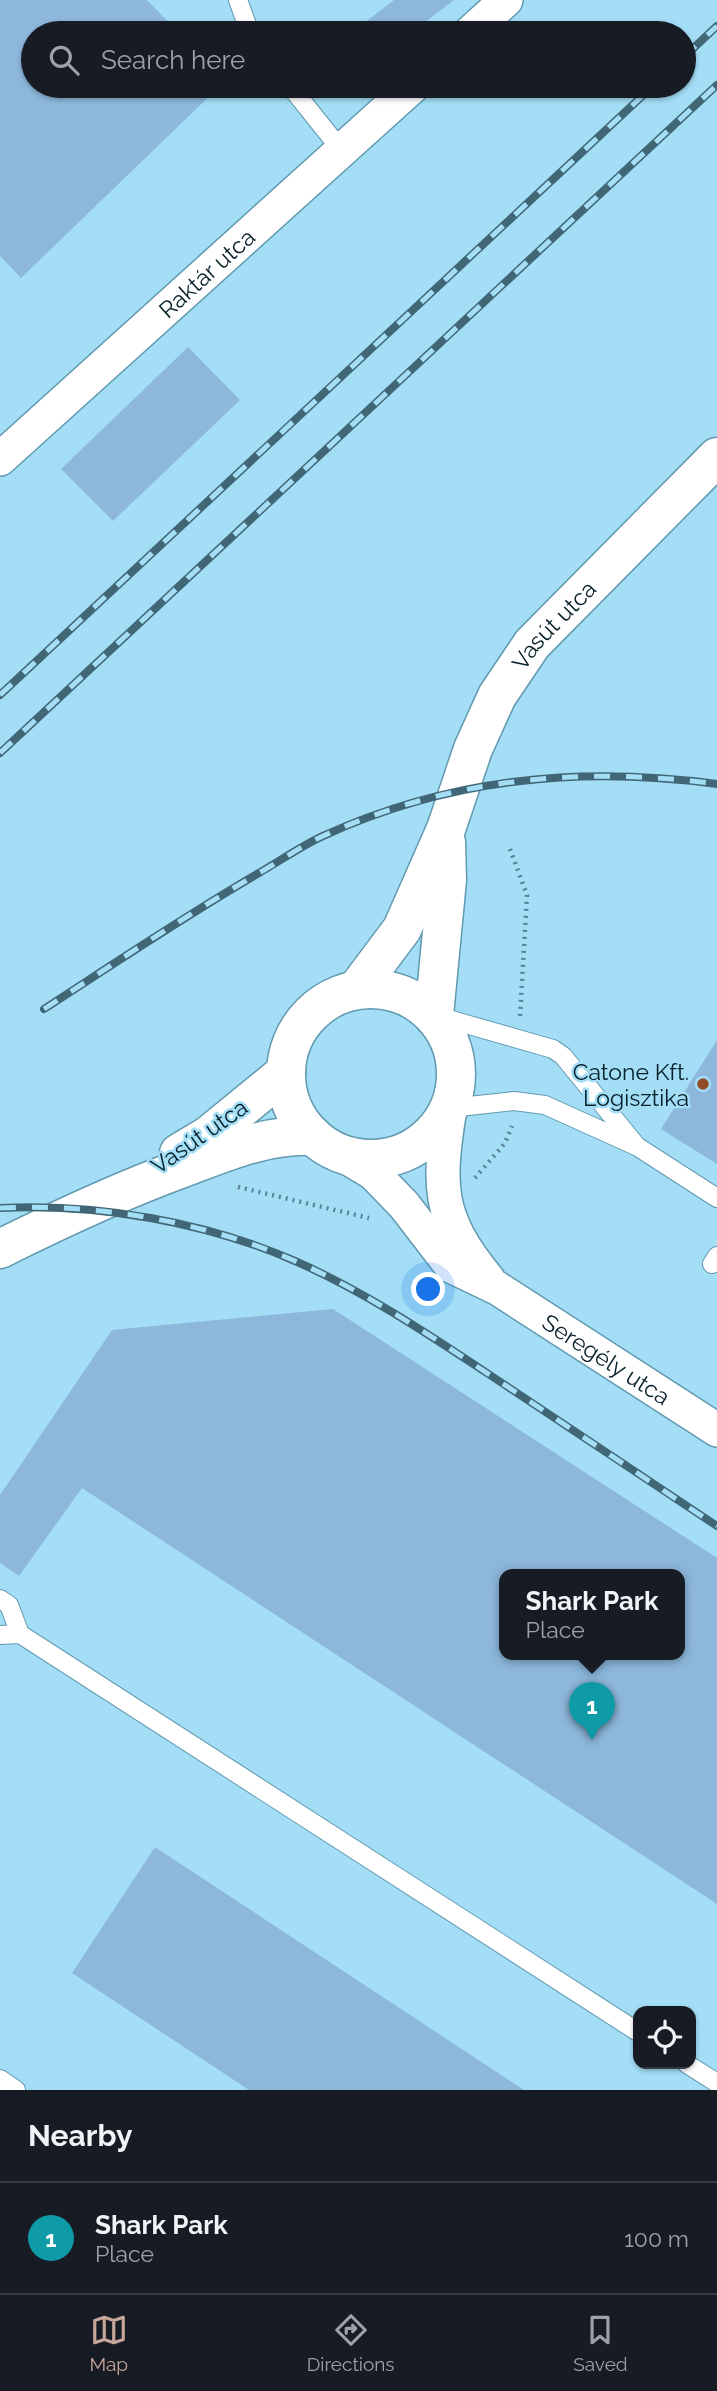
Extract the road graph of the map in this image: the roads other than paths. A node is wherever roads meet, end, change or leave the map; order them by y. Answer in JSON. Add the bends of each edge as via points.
{"nodes":[{"id":1,"x":238,"y":0,"type":"edge"},
{"id":2,"x":506,"y":0,"type":"edge"},
{"id":3,"x":246,"y":21,"type":"edge"},
{"id":4,"x":483,"y":21,"type":"edge"},
{"id":5,"x":300,"y":98,"type":"edge"},
{"id":6,"x":400,"y":98,"type":"edge"},
{"id":7,"x":342,"y":151,"type":"junction"},
{"id":8,"x":717,"y":457,"type":"edge"},
{"id":9,"x":0,"y":459,"type":"edge"},
{"id":10,"x":446,"y":830,"type":"junction"},
{"id":11,"x":357,"y":989,"type":"junction"},
{"id":12,"x":434,"y":1015,"type":"junction"},
{"id":13,"x":286,"y":1072,"type":"junction"},
{"id":14,"x":450,"y":1108,"type":"junction"},
{"id":15,"x":328,"y":1145,"type":"junction"},
{"id":16,"x":638,"y":1147,"type":"junction"},
{"id":17,"x":109,"y":1195,"type":"junction"},
{"id":18,"x":717,"y":1198,"type":"edge"},
{"id":19,"x":0,"y":1249,"type":"edge"},
{"id":20,"x":496,"y":1289,"type":"junction"},
{"id":21,"x":717,"y":1430,"type":"edge"},
{"id":22,"x":0,"y":1599,"type":"edge"},
{"id":23,"x":20,"y":1633,"type":"junction"},
{"id":24,"x":0,"y":1635,"type":"edge"},
{"id":25,"x":633,"y":2029,"type":"edge"},
{"id":26,"x":695,"y":2069,"type":"edge"},
{"id":27,"x":0,"y":2079,"type":"edge"},
{"id":28,"x":717,"y":2083,"type":"edge"},
{"id":29,"x":16,"y":2090,"type":"edge"}],
"edges":[{"from":1,"to":3,"type":"lane"},
{"from":2,"to":4,"type":"street"},
{"from":5,"to":7,"type":"lane"},
{"from":6,"to":7,"type":"street","name":"Raktár utca"},
{"from":7,"to":9,"type":"street","name":"Raktár utca"},
{"from":8,"to":10,"type":"street","name":"Vasút utca","via":[[533,645],[496,696]]},
{"from":10,"to":11,"type":"street","name":"Vasút utca","via":[[402,929]]},
{"from":10,"to":12,"type":"street","name":"Vasút utca","via":[[447,880]]},
{"from":11,"to":12,"type":"street","name":"Vasút utca","via":[[407,995]]},
{"from":11,"to":13,"type":"street","name":"Vasút utca","via":[[338,995],[307,1018],[288,1052]]},
{"from":12,"to":14,"type":"street","name":"Vasút utca","via":[[453,1048],[457,1069]]},
{"from":12,"to":16,"type":"lane","via":[[553,1049]]},
{"from":13,"to":15,"type":"street","name":"Vasút utca","via":[[292,1107]]},
{"from":13,"to":17,"type":"street","name":"Vasút utca","via":[[209,1135]]},
{"from":14,"to":15,"type":"street","name":"Vasút utca","via":[[438,1128],[407,1151],[376,1159]]},
{"from":14,"to":16,"type":"lane","via":[[537,1103]]},
{"from":14,"to":20,"type":"street","name":"Seregély utca","via":[[442,1158],[443,1197],[470,1257]]},
{"from":15,"to":17,"type":"street","name":"Vasút utca","via":[[292,1135],[247,1143]]},
{"from":15,"to":20,"type":"street","name":"Seregély utca","via":[[373,1173],[451,1266]]},
{"from":16,"to":18,"type":"lane"},
{"from":17,"to":19,"type":"street","name":"Vasút utca"},
{"from":20,"to":21,"type":"street","name":"Seregély utca"},
{"from":22,"to":23,"type":"lane","via":[[9,1605]]},
{"from":23,"to":24,"type":"lane"},
{"from":23,"to":25,"type":"lane"},
{"from":26,"to":28,"type":"lane"},
{"from":27,"to":29,"type":"lane"}]}
